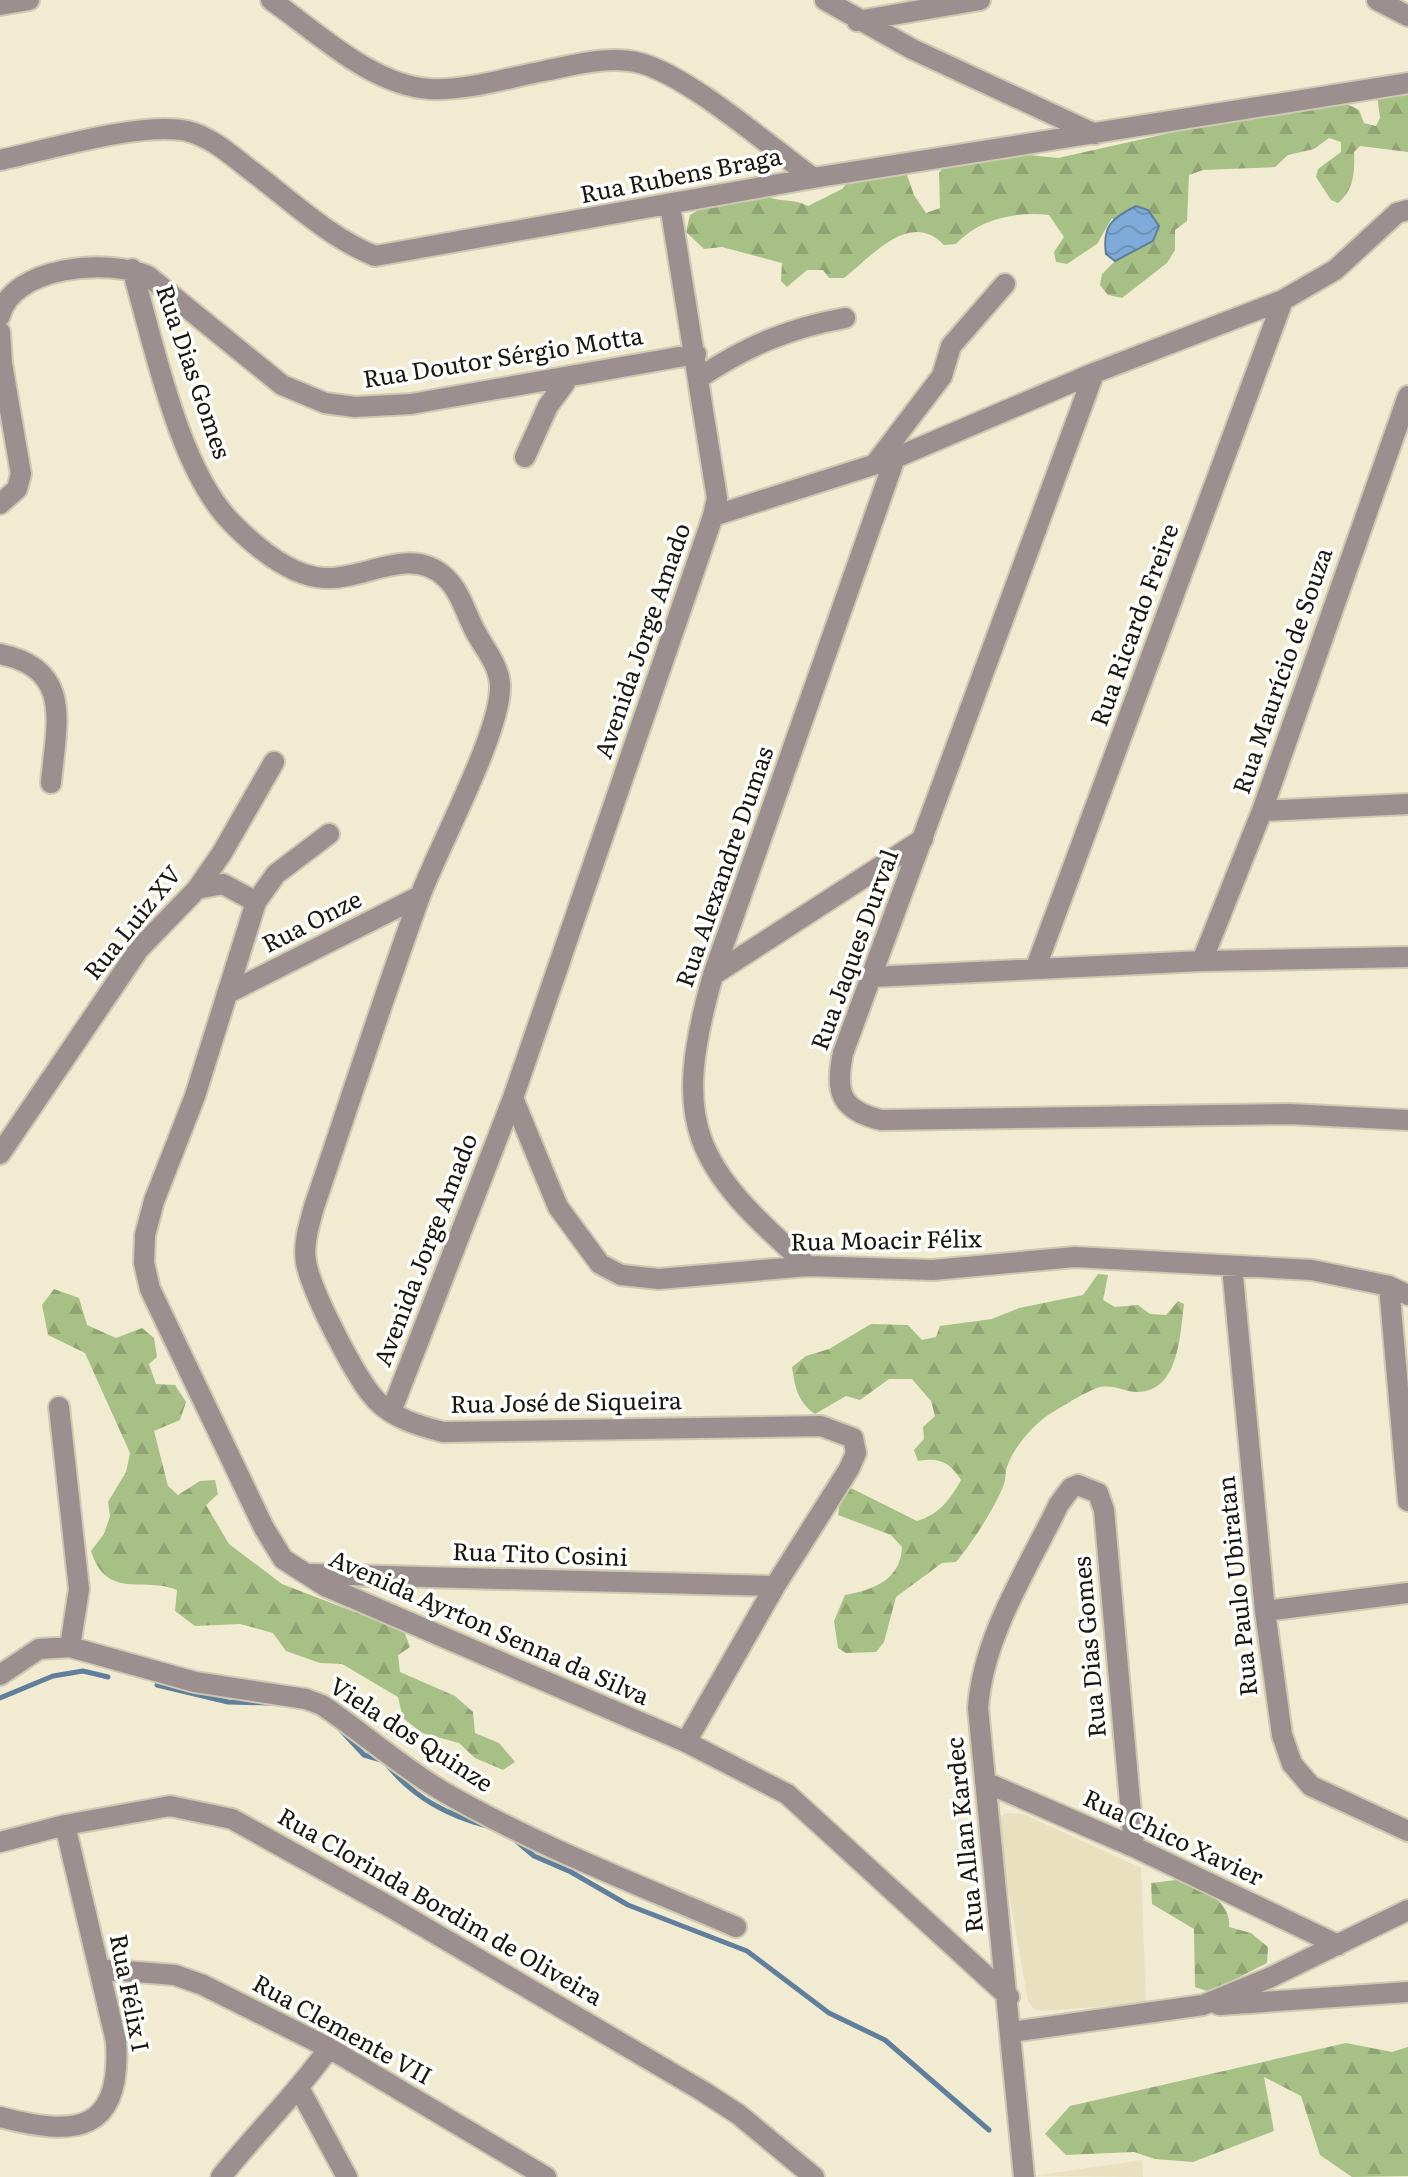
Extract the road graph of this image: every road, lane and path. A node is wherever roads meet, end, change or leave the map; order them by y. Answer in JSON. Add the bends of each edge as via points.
{"nodes":[{"id":1,"x":29,"y":0,"type":"edge"},
{"id":2,"x":271,"y":0,"type":"edge"},
{"id":3,"x":825,"y":0,"type":"edge"},
{"id":4,"x":980,"y":0,"type":"edge"},
{"id":5,"x":1377,"y":0,"type":"edge"},
{"id":6,"x":0,"y":5,"type":"edge"},
{"id":7,"x":1408,"y":16,"type":"edge"},
{"id":8,"x":857,"y":21,"type":"junction"},
{"id":9,"x":1408,"y":83,"type":"edge"},
{"id":10,"x":1095,"y":134,"type":"junction"},
{"id":11,"x":0,"y":160,"type":"edge"},
{"id":12,"x":813,"y":178,"type":"junction"},
{"id":13,"x":670,"y":205,"type":"junction"},
{"id":14,"x":1408,"y":210,"type":"edge"},
{"id":15,"x":132,"y":269,"type":"junction"},
{"id":16,"x":1005,"y":284,"type":"dead end"},
{"id":17,"x":1283,"y":300,"type":"junction"},
{"id":18,"x":0,"y":316,"type":"edge"},
{"id":19,"x":845,"y":318,"type":"dead end"},
{"id":20,"x":0,"y":332,"type":"edge"},
{"id":21,"x":696,"y":354,"type":"junction"},
{"id":22,"x":1094,"y":373,"type":"junction"},
{"id":23,"x":570,"y":376,"type":"junction"},
{"id":24,"x":699,"y":378,"type":"junction"},
{"id":25,"x":1408,"y":396,"type":"edge"},
{"id":26,"x":525,"y":457,"type":"dead end"},
{"id":27,"x":895,"y":458,"type":"junction"},
{"id":28,"x":875,"y":464,"type":"junction"},
{"id":29,"x":0,"y":504,"type":"edge"},
{"id":30,"x":713,"y":516,"type":"junction"},
{"id":31,"x":0,"y":654,"type":"edge"},
{"id":32,"x":274,"y":762,"type":"dead end"},
{"id":33,"x":51,"y":783,"type":"dead end"},
{"id":34,"x":1408,"y":804,"type":"edge"},
{"id":35,"x":1262,"y":811,"type":"junction"},
{"id":36,"x":329,"y":834,"type":"dead end"},
{"id":37,"x":923,"y":839,"type":"junction"},
{"id":38,"x":197,"y":889,"type":"junction"},
{"id":39,"x":420,"y":896,"type":"junction"},
{"id":40,"x":256,"y":902,"type":"junction"},
{"id":41,"x":1408,"y":957,"type":"edge"},
{"id":42,"x":1202,"y":961,"type":"junction"},
{"id":43,"x":1036,"y":967,"type":"junction"},
{"id":44,"x":713,"y":975,"type":"junction"},
{"id":45,"x":872,"y":977,"type":"junction"},
{"id":46,"x":228,"y":993,"type":"junction"},
{"id":47,"x":513,"y":1098,"type":"junction"},
{"id":48,"x":1408,"y":1120,"type":"edge"},
{"id":49,"x":0,"y":1154,"type":"edge"},
{"id":50,"x":808,"y":1266,"type":"junction"},
{"id":51,"x":1232,"y":1266,"type":"junction"},
{"id":52,"x":1389,"y":1286,"type":"junction"},
{"id":53,"x":1408,"y":1295,"type":"edge"},
{"id":54,"x":59,"y":1407,"type":"dead end"},
{"id":55,"x":391,"y":1412,"type":"junction"},
{"id":56,"x":1408,"y":1501,"type":"edge"},
{"id":57,"x":1059,"y":1504,"type":"joint"},
{"id":58,"x":303,"y":1574,"type":"junction"},
{"id":59,"x":775,"y":1586,"type":"junction"},
{"id":60,"x":1408,"y":1593,"type":"edge"},
{"id":61,"x":1265,"y":1611,"type":"junction"},
{"id":62,"x":70,"y":1647,"type":"junction"},
{"id":63,"x":0,"y":1675,"type":"edge"},
{"id":64,"x":686,"y":1742,"type":"junction"},
{"id":65,"x":985,"y":1782,"type":"junction"},
{"id":66,"x":65,"y":1825,"type":"junction"},
{"id":67,"x":1408,"y":1831,"type":"edge"},
{"id":68,"x":0,"y":1842,"type":"edge"},
{"id":69,"x":1134,"y":1847,"type":"junction"},
{"id":70,"x":1408,"y":1910,"type":"edge"},
{"id":71,"x":736,"y":1927,"type":"dead end"},
{"id":72,"x":1338,"y":1945,"type":"junction"},
{"id":73,"x":99,"y":1969,"type":"junction"},
{"id":74,"x":1408,"y":1992,"type":"edge"},
{"id":75,"x":1009,"y":1997,"type":"junction"},
{"id":76,"x":1203,"y":2005,"type":"junction"},
{"id":77,"x":1012,"y":2032,"type":"junction"},
{"id":78,"x":329,"y":2048,"type":"junction"},
{"id":79,"x":300,"y":2090,"type":"junction"},
{"id":80,"x":0,"y":2117,"type":"edge"},
{"id":81,"x":221,"y":2177,"type":"edge"},
{"id":82,"x":347,"y":2177,"type":"edge"},
{"id":83,"x":546,"y":2177,"type":"edge"},
{"id":84,"x":814,"y":2177,"type":"edge"},
{"id":85,"x":1024,"y":2177,"type":"edge"}],
"edges":[{"from":1,"to":6,"type":"street"},
{"from":2,"to":12,"type":"street","via":[[364,65],[427,89],[597,61],[639,63],[679,80]]},
{"from":3,"to":8,"type":"street"},
{"from":4,"to":8,"type":"street"},
{"from":5,"to":7,"type":"street"},
{"from":8,"to":10,"type":"street"},
{"from":9,"to":10,"type":"street","name":"Rua Rubens Braga"},
{"from":10,"to":12,"type":"street","name":"Rua Rubens Braga"},
{"from":11,"to":13,"type":"street","name":"Rua Rubens Braga","via":[[131,133],[188,131],[217,144],[336,235],[375,256]]},
{"from":12,"to":13,"type":"street","name":"Rua Rubens Braga"},
{"from":13,"to":21,"type":"street"},
{"from":14,"to":17,"type":"street","name":"Avenida Jorge Amado","via":[[1397,213],[1335,270]]},
{"from":15,"to":18,"type":"street","via":[[117,265],[47,275],[13,290]]},
{"from":15,"to":23,"type":"street","name":"Rua Doutor Sérgio Motta","via":[[148,276],[282,385],[325,403],[411,404]]},
{"from":15,"to":39,"type":"street","name":"Rua Dias Gomes","via":[[177,421],[201,478],[224,515],[279,562],[304,574],[353,576],[395,564],[433,568],[448,580],[496,666],[497,709]]},
{"from":16,"to":28,"type":"street","via":[[951,346],[942,376]]},
{"from":17,"to":22,"type":"street","name":"Avenida Jorge Amado"},
{"from":17,"to":43,"type":"street","name":"Rua Ricardo Freire"},
{"from":19,"to":24,"type":"street","via":[[765,339]]},
{"from":20,"to":29,"type":"street","via":[[21,474],[17,489]]},
{"from":21,"to":23,"type":"street","name":"Rua Doutor Sérgio Motta"},
{"from":21,"to":24,"type":"street"},
{"from":22,"to":27,"type":"street","name":"Avenida Jorge Amado"},
{"from":22,"to":37,"type":"street","name":"Rua Jaques Durval"},
{"from":23,"to":26,"type":"street","via":[[548,406]]},
{"from":24,"to":30,"type":"street","via":[[717,498]]},
{"from":25,"to":35,"type":"street","name":"Rua Maurício de Souza"},
{"from":27,"to":28,"type":"street","name":"Avenida Jorge Amado"},
{"from":27,"to":44,"type":"street","name":"Rua Alexandre Dumas"},
{"from":28,"to":30,"type":"street","name":"Avenida Jorge Amado"},
{"from":30,"to":47,"type":"street","name":"Avenida Jorge Amado"},
{"from":31,"to":33,"type":"street","via":[[40,669],[52,688],[57,710]]},
{"from":32,"to":38,"type":"street","name":"Rua Luiz XV"},
{"from":34,"to":35,"type":"street"},
{"from":35,"to":42,"type":"street","name":"Rua Maurício de Souza"},
{"from":36,"to":40,"type":"street","name":"Avenida Ayrton Senna da Silva","via":[[276,874]]},
{"from":37,"to":44,"type":"street"},
{"from":37,"to":45,"type":"street","name":"Rua Jaques Durval"},
{"from":38,"to":40,"type":"street","via":[[223,884]]},
{"from":38,"to":49,"type":"street","name":"Rua Luiz XV","via":[[139,949]]},
{"from":39,"to":46,"type":"street","name":"Rua Onze"},
{"from":39,"to":55,"type":"street","name":"Rua José de Siqueira","via":[[306,1239],[306,1263],[350,1361],[376,1400]]},
{"from":40,"to":46,"type":"street","name":"Avenida Ayrton Senna da Silva"},
{"from":41,"to":42,"type":"street"},
{"from":42,"to":43,"type":"street"},
{"from":43,"to":45,"type":"street"},
{"from":44,"to":50,"type":"street","name":"Rua Alexandre Dumas","via":[[695,1036],[691,1095],[700,1141],[750,1215]]},
{"from":45,"to":48,"type":"street","name":"Rua Jaques Durval","via":[[838,1076],[841,1095],[865,1116],[881,1120],[1289,1114]]},
{"from":46,"to":58,"type":"street","name":"Avenida Ayrton Senna da Silva","via":[[154,1201],[144,1263],[150,1289],[264,1528],[283,1559]]},
{"from":47,"to":50,"type":"street","name":"Rua Moacir Félix","via":[[558,1207],[600,1264],[621,1275],[659,1279]]},
{"from":47,"to":55,"type":"street","name":"Avenida Jorge Amado"},
{"from":50,"to":51,"type":"street","name":"Rua Moacir Félix","via":[[933,1270],[1075,1257]]},
{"from":51,"to":52,"type":"street","name":"Rua Moacir Félix","via":[[1312,1270]]},
{"from":51,"to":61,"type":"street","name":"Rua Paulo Ubiratan"},
{"from":52,"to":53,"type":"street","name":"Rua Moacir Félix"},
{"from":52,"to":56,"type":"street"},
{"from":54,"to":62,"type":"street","via":[[79,1589]]},
{"from":55,"to":59,"type":"street","name":"Rua José de Siqueira","via":[[443,1432],[821,1426],[843,1431],[853,1438],[856,1453],[849,1469]]},
{"from":57,"to":65,"type":"street","name":"Rua Allan Kardec","via":[[989,1649],[980,1679]]},
{"from":57,"to":69,"type":"street","name":"Rua Dias Gomes","via":[[1078,1485],[1098,1493],[1104,1510]]},
{"from":58,"to":59,"type":"street","name":"Rua Tito Cosini"},
{"from":58,"to":64,"type":"street","name":"Avenida Ayrton Senna da Silva"},
{"from":59,"to":64,"type":"street","name":"Rua José de Siqueira"},
{"from":60,"to":61,"type":"street"},
{"from":61,"to":67,"type":"street","name":"Rua Paulo Ubiratan","via":[[1282,1735],[1292,1764],[1311,1786]]},
{"from":62,"to":63,"type":"street","name":"Viela dos Quinze","via":[[39,1649]]},
{"from":62,"to":71,"type":"street","name":"Viela dos Quinze","via":[[195,1682],[322,1705],[416,1773],[483,1813],[618,1879]]},
{"from":64,"to":75,"type":"street","name":"Avenida Ayrton Senna da Silva","via":[[787,1794]]},
{"from":65,"to":69,"type":"street","name":"Rua Chico Xavier"},
{"from":65,"to":75,"type":"street","name":"Rua Allan Kardec"},
{"from":66,"to":68,"type":"street","name":"Rua Clorinda Bordim de Oliveira"},
{"from":66,"to":73,"type":"street","name":"Rua Félix I"},
{"from":66,"to":84,"type":"street","name":"Rua Clorinda Bordim de Oliveira","via":[[170,1806],[232,1819],[261,1832],[704,2092]]},
{"from":69,"to":72,"type":"street","name":"Rua Chico Xavier"},
{"from":70,"to":72,"type":"street"},
{"from":72,"to":76,"type":"street"},
{"from":73,"to":78,"type":"street","name":"Rua Clemente VII","via":[[175,1975]]},
{"from":73,"to":80,"type":"street","name":"Rua Félix I","via":[[116,2041],[113,2098],[100,2114],[78,2125],[53,2127]]},
{"from":74,"to":76,"type":"street"},
{"from":75,"to":77,"type":"street","name":"Rua Allan Kardec"},
{"from":76,"to":77,"type":"street"},
{"from":77,"to":85,"type":"street","name":"Rua Allan Kardec"},
{"from":78,"to":79,"type":"street"},
{"from":78,"to":83,"type":"street","name":"Rua Clemente VII"},
{"from":79,"to":81,"type":"street","via":[[258,2129]]},
{"from":79,"to":82,"type":"street"}]}
